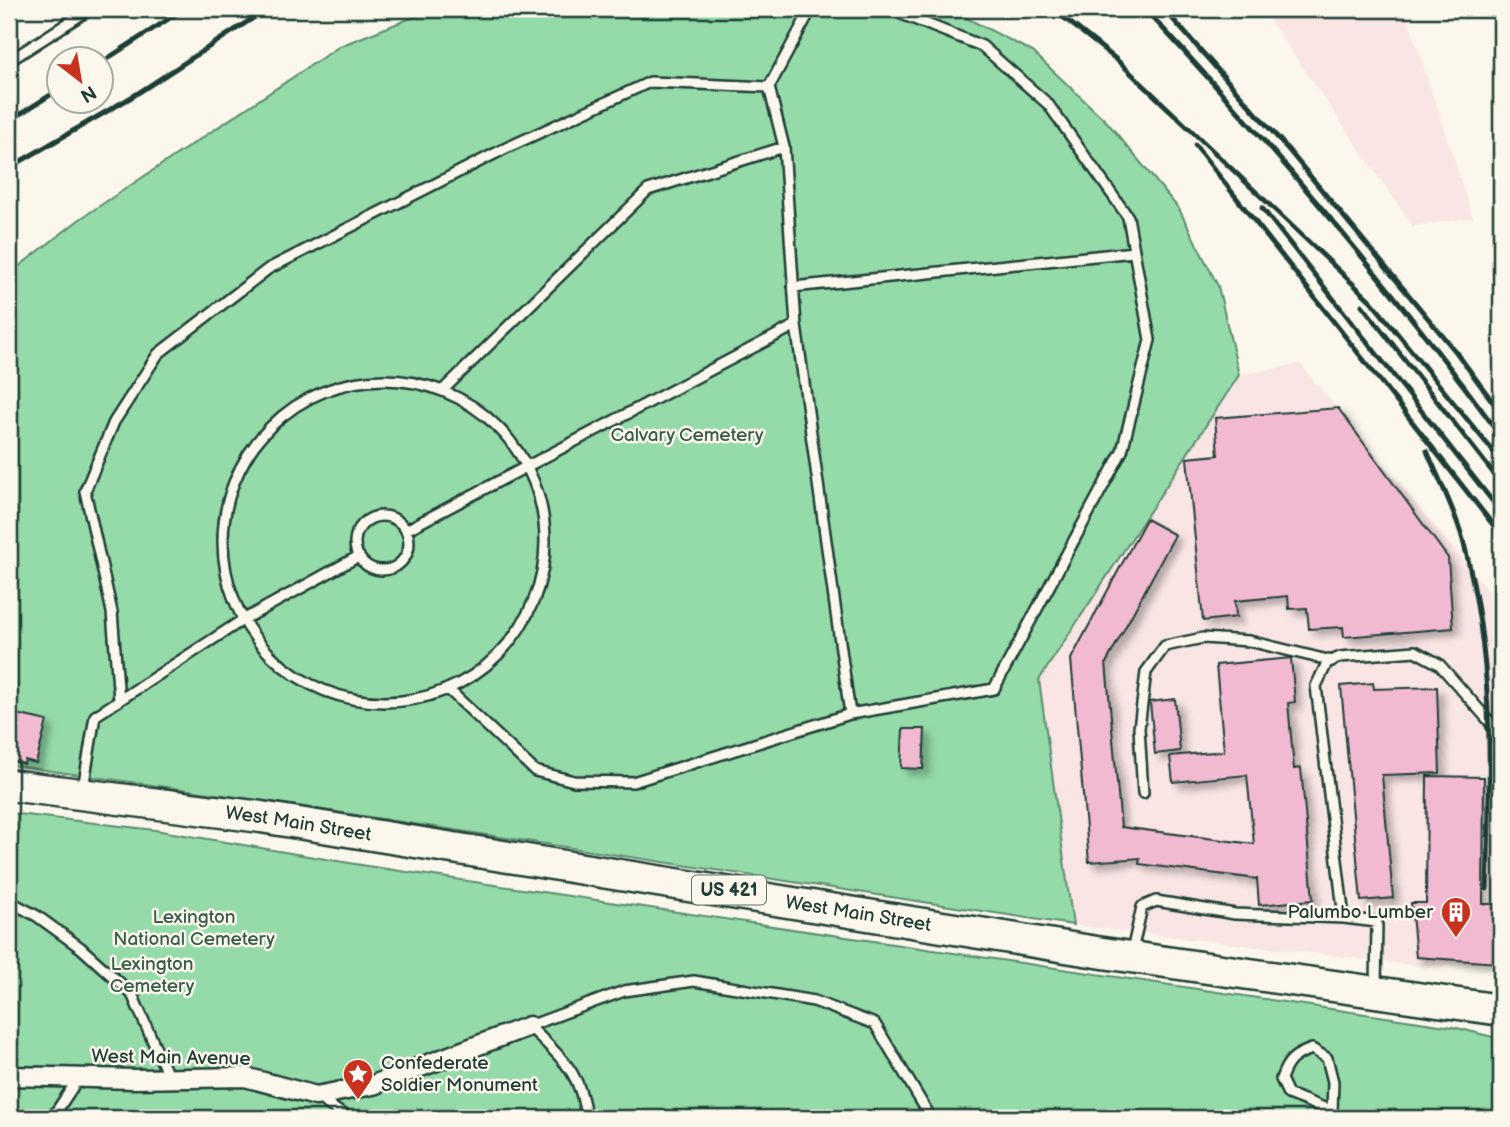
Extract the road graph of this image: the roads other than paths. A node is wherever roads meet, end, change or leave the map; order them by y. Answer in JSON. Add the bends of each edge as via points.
{"nodes":[{"id":1,"x":90,"y":9,"type":"edge"},
{"id":2,"x":811,"y":9,"type":"edge"},
{"id":3,"x":889,"y":9,"type":"edge"},
{"id":4,"x":9,"y":61,"type":"edge"},
{"id":5,"x":769,"y":87,"type":"junction"},
{"id":6,"x":784,"y":147,"type":"junction"},
{"id":7,"x":1134,"y":252,"type":"junction"},
{"id":8,"x":793,"y":287,"type":"junction"},
{"id":9,"x":796,"y":325,"type":"junction"},
{"id":10,"x":443,"y":390,"type":"junction"},
{"id":11,"x":528,"y":466,"type":"junction"},
{"id":12,"x":406,"y":530,"type":"junction"},
{"id":13,"x":359,"y":556,"type":"junction"},
{"id":14,"x":242,"y":621,"type":"junction"},
{"id":15,"x":1332,"y":661,"type":"junction"},
{"id":16,"x":449,"y":690,"type":"junction"},
{"id":17,"x":119,"y":700,"type":"junction"},
{"id":18,"x":850,"y":714,"type":"junction"},
{"id":19,"x":1501,"y":746,"type":"edge"},
{"id":20,"x":9,"y":785,"type":"edge"},
{"id":21,"x":1143,"y":793,"type":"dead end"},
{"id":22,"x":82,"y":794,"type":"junction"},
{"id":23,"x":9,"y":901,"type":"edge"},
{"id":24,"x":1344,"y":918,"type":"junction"},
{"id":25,"x":1131,"y":957,"type":"junction"},
{"id":26,"x":1376,"y":991,"type":"junction"},
{"id":27,"x":1448,"y":1003,"type":"junction"},
{"id":28,"x":1501,"y":1010,"type":"edge"},
{"id":29,"x":1501,"y":1020,"type":"edge"},
{"id":30,"x":529,"y":1026,"type":"junction"},
{"id":31,"x":9,"y":1076,"type":"edge"},
{"id":32,"x":79,"y":1077,"type":"junction"},
{"id":33,"x":169,"y":1078,"type":"junction"},
{"id":34,"x":316,"y":1096,"type":"junction"},
{"id":35,"x":1335,"y":1115,"type":"edge"},
{"id":36,"x":52,"y":1118,"type":"edge"},
{"id":37,"x":348,"y":1118,"type":"edge"},
{"id":38,"x":586,"y":1118,"type":"edge"},
{"id":39,"x":932,"y":1118,"type":"edge"}],
"edges":[{"from":1,"to":4,"type":"lane"},
{"from":2,"to":5,"type":"lane"},
{"from":3,"to":7,"type":"lane","via":[[982,46],[1048,104],[1128,217]]},
{"from":5,"to":6,"type":"lane"},
{"from":5,"to":17,"type":"lane","via":[[650,82],[504,149],[268,269],[158,354],[114,422],[85,491],[112,612]]},
{"from":6,"to":8,"type":"lane"},
{"from":6,"to":10,"type":"lane","via":[[648,190]]},
{"from":7,"to":8,"type":"lane"},
{"from":7,"to":18,"type":"lane","via":[[1150,340],[1122,451],[993,689]]},
{"from":8,"to":9,"type":"lane"},
{"from":9,"to":11,"type":"lane"},
{"from":9,"to":18,"type":"lane"},
{"from":10,"to":11,"type":"lane","via":[[477,408],[506,434]]},
{"from":10,"to":14,"type":"lane","via":[[394,379],[345,384],[299,403],[261,435],[234,477],[222,525],[225,575]]},
{"from":11,"to":12,"type":"lane"},
{"from":11,"to":16,"type":"lane","via":[[545,516],[544,569],[527,619],[494,661]]},
{"from":12,"to":13,"type":"lane","via":[[394,519],[369,520],[358,532]]},
{"from":12,"to":13,"type":"lane","via":[[409,548],[399,564],[382,570],[365,564]]},
{"from":13,"to":14,"type":"lane"},
{"from":14,"to":16,"type":"lane","via":[[271,659],[310,686],[355,702],[403,703]]},
{"from":14,"to":17,"type":"lane"},
{"from":15,"to":19,"type":"lane","via":[[1415,651],[1439,664],[1490,722]]},
{"from":15,"to":21,"type":"lane","via":[[1237,640],[1203,638],[1166,646],[1146,672],[1139,728]]},
{"from":15,"to":24,"type":"lane","via":[[1316,686]]},
{"from":16,"to":18,"type":"lane","via":[[535,771],[574,781],[633,782]]},
{"from":17,"to":22,"type":"lane","via":[[95,716]]},
{"from":20,"to":22,"type":"main road","name":"West Main Street","number":"US 421"},
{"from":22,"to":25,"type":"main road","name":"West Main Street","number":"US 421","via":[[289,821]]},
{"from":23,"to":33,"type":"lane","via":[[81,948],[132,994]]},
{"from":24,"to":25,"type":"lane","via":[[1235,914],[1156,901],[1142,907]]},
{"from":24,"to":26,"type":"lane","via":[[1377,922]]},
{"from":25,"to":26,"type":"main road","name":"West Main Street","number":"US 421"},
{"from":26,"to":27,"type":"main road","name":"West Main Street","number":"US 421"},
{"from":27,"to":28,"type":"main road","name":"West Main Street","number":"US 421"},
{"from":27,"to":29,"type":"main road"},
{"from":30,"to":34,"type":"street","name":"West Main Avenue","via":[[373,1085]]},
{"from":30,"to":38,"type":"lane","via":[[568,1065],[583,1092]]},
{"from":30,"to":39,"type":"lane","via":[[624,991],[694,981],[814,1001],[875,1024]]},
{"from":31,"to":32,"type":"street","name":"West Main Avenue"},
{"from":32,"to":33,"type":"street","name":"West Main Avenue"},
{"from":32,"to":36,"type":"lane"},
{"from":33,"to":34,"type":"street","name":"West Main Avenue","via":[[245,1077]]},
{"from":34,"to":37,"type":"lane"},
{"from":35,"to":35,"type":"lane","via":[[1327,1058],[1312,1049],[1296,1054],[1281,1079],[1288,1094]]}]}
